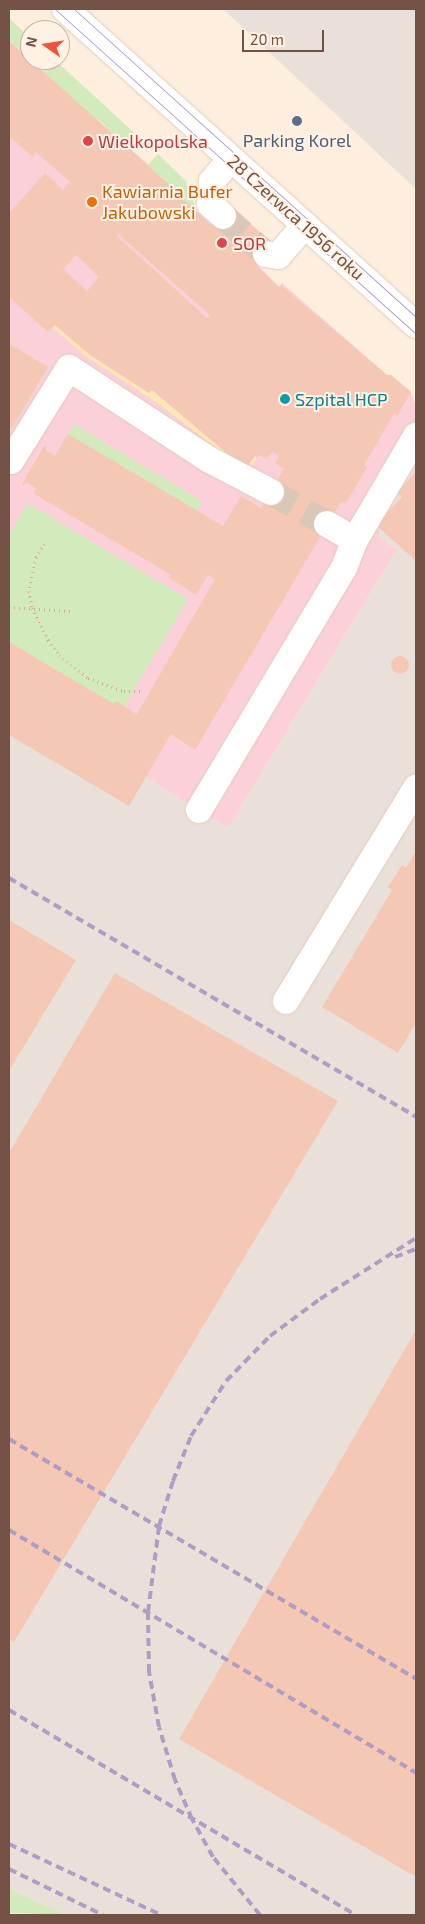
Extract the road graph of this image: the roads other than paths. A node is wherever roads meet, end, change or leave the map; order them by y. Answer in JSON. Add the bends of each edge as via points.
{"nodes":[{"id":1,"x":65,"y":9,"type":"edge"},
{"id":2,"x":231,"y":158,"type":"junction"},
{"id":3,"x":223,"y":216,"type":"tunnel mouth"},
{"id":4,"x":305,"y":225,"type":"junction"},
{"id":5,"x":266,"y":254,"type":"dead end"},
{"id":6,"x":416,"y":325,"type":"edge"},
{"id":7,"x":416,"y":436,"type":"edge"},
{"id":8,"x":9,"y":460,"type":"edge"},
{"id":9,"x":271,"y":492,"type":"tunnel mouth"},
{"id":10,"x":327,"y":524,"type":"tunnel mouth"},
{"id":11,"x":355,"y":540,"type":"junction"},
{"id":12,"x":416,"y":788,"type":"edge"},
{"id":13,"x":199,"y":810,"type":"dead end"},
{"id":14,"x":286,"y":1001,"type":"dead end"}],
"edges":[{"from":1,"to":2,"type":"street","name":"28 Czerwca 1956 roku"},
{"from":2,"to":3,"type":"street","via":[[212,181],[210,204]]},
{"from":2,"to":4,"type":"street","name":"28 Czerwca 1956 roku"},
{"from":4,"to":5,"type":"street","via":[[278,256]]},
{"from":4,"to":6,"type":"street","name":"28 Czerwca 1956 roku"},
{"from":7,"to":11,"type":"street"},
{"from":8,"to":9,"type":"street","via":[[12,461],[70,368],[208,459]]},
{"from":10,"to":11,"type":"street"},
{"from":11,"to":13,"type":"street","via":[[344,568]]},
{"from":12,"to":14,"type":"street"}]}
